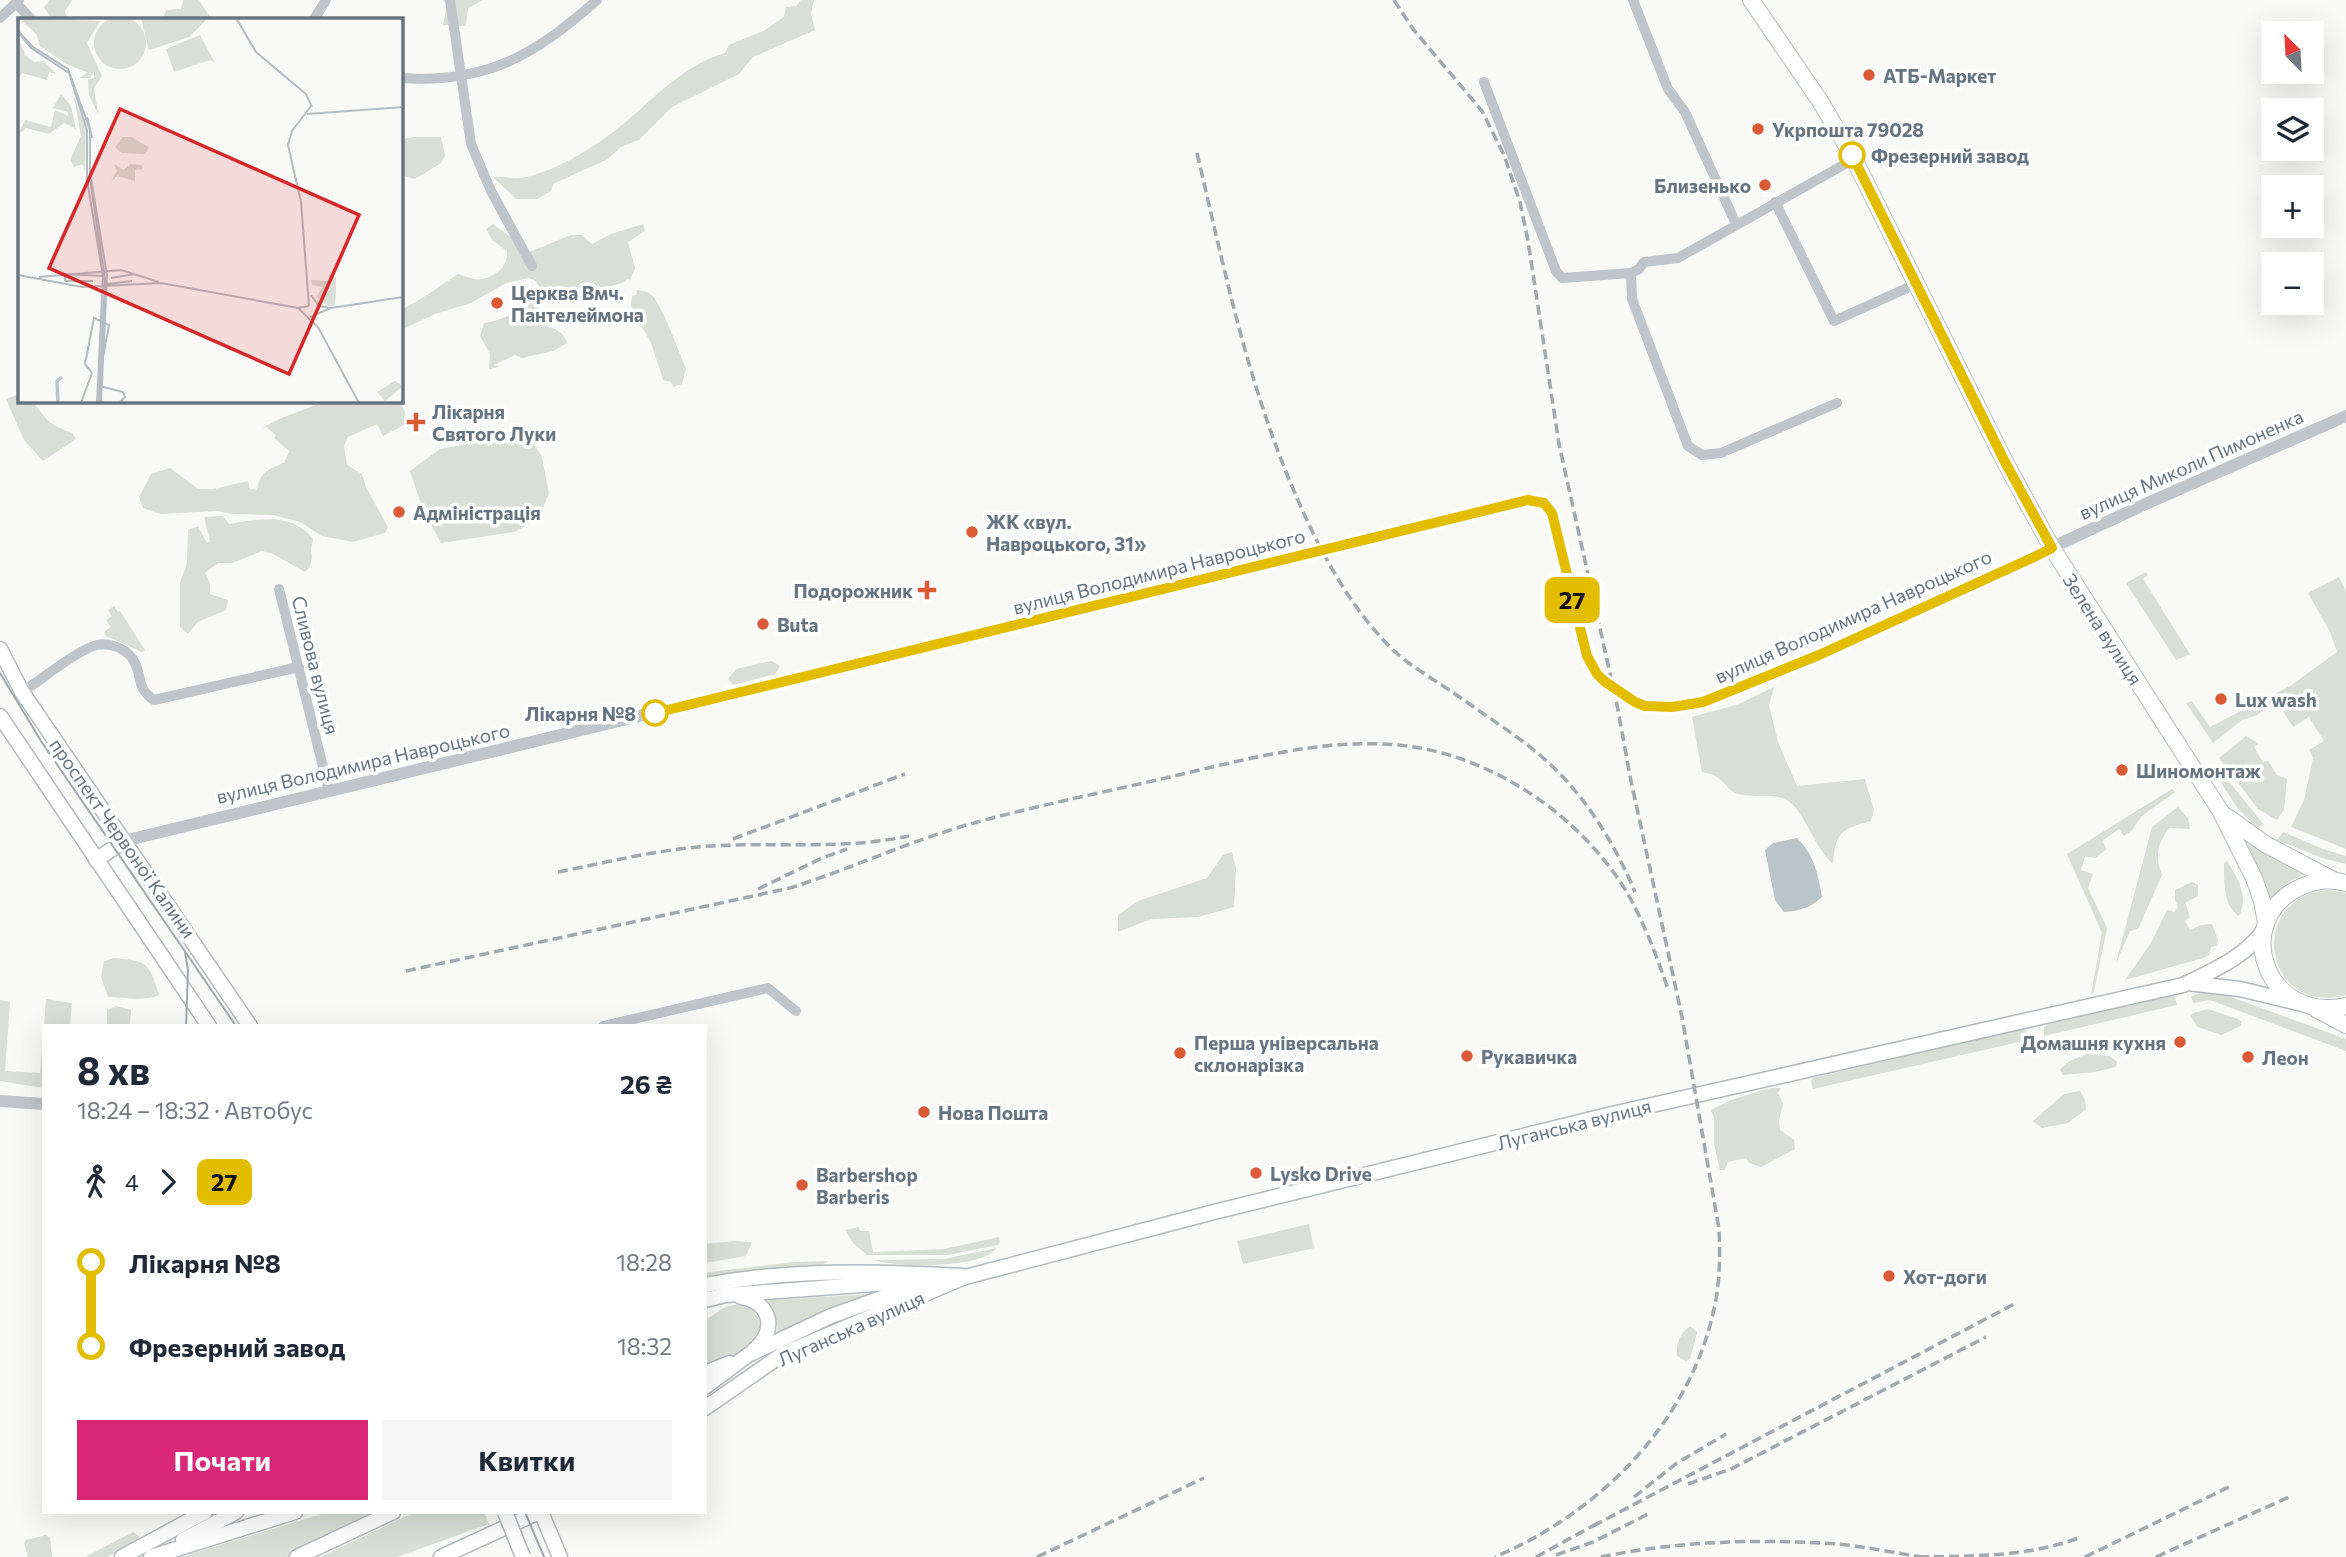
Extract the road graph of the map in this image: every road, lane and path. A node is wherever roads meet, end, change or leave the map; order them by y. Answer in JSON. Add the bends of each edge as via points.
{"nodes":[{"id":1,"x":326,"y":0,"type":"edge"},
{"id":2,"x":450,"y":0,"type":"edge"},
{"id":3,"x":597,"y":0,"type":"edge"},
{"id":4,"x":1633,"y":0,"type":"edge"},
{"id":5,"x":1751,"y":0,"type":"edge"},
{"id":6,"x":17,"y":1,"type":"edge"},
{"id":7,"x":0,"y":18,"type":"edge"},
{"id":8,"x":30,"y":18,"type":"edge"},
{"id":9,"x":315,"y":18,"type":"edge"},
{"id":10,"x":402,"y":78,"type":"edge"},
{"id":11,"x":460,"y":78,"type":"junction"},
{"id":12,"x":1483,"y":82,"type":"dead end"},
{"id":13,"x":1854,"y":159,"type":"junction"},
{"id":14,"x":1775,"y":202,"type":"junction"},
{"id":15,"x":1736,"y":224,"type":"junction"},
{"id":16,"x":532,"y":266,"type":"dead end"},
{"id":17,"x":1631,"y":273,"type":"junction"},
{"id":18,"x":1916,"y":284,"type":"junction"},
{"id":19,"x":1837,"y":403,"type":"dead end"},
{"id":20,"x":2346,"y":416,"type":"edge"},
{"id":21,"x":2052,"y":548,"type":"junction"},
{"id":22,"x":279,"y":589,"type":"dead end"},
{"id":23,"x":0,"y":649,"type":"edge"},
{"id":24,"x":299,"y":667,"type":"junction"},
{"id":25,"x":22,"y":692,"type":"junction"},
{"id":26,"x":0,"y":716,"type":"edge"},
{"id":27,"x":329,"y":791,"type":"junction"},
{"id":28,"x":2221,"y":812,"type":"junction"},
{"id":29,"x":124,"y":841,"type":"junction"},
{"id":30,"x":96,"y":860,"type":"junction"},
{"id":31,"x":2340,"y":882,"type":"edge"},
{"id":32,"x":2266,"y":926,"type":"junction"},
{"id":33,"x":2186,"y":983,"type":"junction"},
{"id":34,"x":2306,"y":1006,"type":"junction"},
{"id":35,"x":2346,"y":1006,"type":"edge"},
{"id":36,"x":796,"y":1011,"type":"dead end"},
{"id":37,"x":208,"y":1024,"type":"edge"},
{"id":38,"x":249,"y":1024,"type":"edge"},
{"id":39,"x":612,"y":1024,"type":"edge"},
{"id":40,"x":2346,"y":1025,"type":"edge"},
{"id":41,"x":0,"y":1101,"type":"edge"},
{"id":42,"x":42,"y":1104,"type":"edge"},
{"id":43,"x":965,"y":1276,"type":"junction"},
{"id":44,"x":707,"y":1284,"type":"edge"},
{"id":45,"x":726,"y":1295,"type":"junction"},
{"id":46,"x":707,"y":1300,"type":"edge"},
{"id":47,"x":707,"y":1308,"type":"edge"},
{"id":48,"x":748,"y":1355,"type":"junction"},
{"id":49,"x":707,"y":1372,"type":"edge"},
{"id":50,"x":707,"y":1386,"type":"edge"},
{"id":51,"x":707,"y":1407,"type":"edge"},
{"id":52,"x":201,"y":1514,"type":"edge"},
{"id":53,"x":232,"y":1514,"type":"edge"},
{"id":54,"x":289,"y":1514,"type":"edge"},
{"id":55,"x":389,"y":1514,"type":"edge"},
{"id":56,"x":506,"y":1514,"type":"edge"},
{"id":57,"x":536,"y":1514,"type":"edge"},
{"id":58,"x":541,"y":1514,"type":"edge"},
{"id":59,"x":122,"y":1557,"type":"edge"},
{"id":60,"x":151,"y":1557,"type":"edge"},
{"id":61,"x":297,"y":1557,"type":"edge"},
{"id":62,"x":441,"y":1557,"type":"edge"},
{"id":63,"x":523,"y":1557,"type":"edge"},
{"id":64,"x":560,"y":1557,"type":"edge"}],
"edges":[{"from":1,"to":9,"type":"street"},
{"from":2,"to":11,"type":"street"},
{"from":3,"to":11,"type":"street","via":[[563,29],[513,60]]},
{"from":4,"to":15,"type":"street","via":[[1668,89],[1685,112]]},
{"from":5,"to":13,"type":"main road","name":"Зелена вулиця"},
{"from":6,"to":7,"type":"street"},
{"from":6,"to":8,"type":"street"},
{"from":10,"to":11,"type":"street"},
{"from":11,"to":16,"type":"street","via":[[471,144]]},
{"from":12,"to":17,"type":"street","via":[[1556,271],[1562,278]]},
{"from":13,"to":14,"type":"street"},
{"from":13,"to":18,"type":"main road","name":"Зелена вулиця"},
{"from":14,"to":15,"type":"street"},
{"from":14,"to":18,"type":"street","via":[[1834,321]]},
{"from":15,"to":17,"type":"street","via":[[1678,258],[1644,262]]},
{"from":17,"to":19,"type":"street","via":[[1632,299],[1688,446],[1702,456],[1721,453]]},
{"from":18,"to":21,"type":"main road","name":"Зелена вулиця"},
{"from":20,"to":21,"type":"street","name":"вулиця Миколи Пимоненка"},
{"from":21,"to":27,"type":"street","name":"вулиця Володимира Навроцького","via":[[1819,655],[1703,702],[1645,706],[1604,681],[1592,667],[1552,513],[1544,503],[1528,500]]},
{"from":21,"to":28,"type":"main road","name":"Зелена вулиця"},
{"from":22,"to":24,"type":"street","name":"Сливова вулиця"},
{"from":23,"to":25,"type":"main road","name":"проспект Червоної Калини"},
{"from":24,"to":25,"type":"street","via":[[154,700],[144,693],[134,659],[127,652],[113,645],[97,645]]},
{"from":24,"to":27,"type":"street","name":"Сливова вулиця"},
{"from":25,"to":29,"type":"main road","name":"проспект Червоної Калини"},
{"from":26,"to":30,"type":"main road","name":"проспект Червоної Калини"},
{"from":27,"to":29,"type":"street","name":"вулиця Володимира Навроцького"},
{"from":28,"to":31,"type":"main road","name":"Зелена вулиця","via":[[2265,844]]},
{"from":28,"to":32,"type":"main road","name":"Зелена вулиця","via":[[2253,878]]},
{"from":29,"to":30,"type":"main road"},
{"from":29,"to":38,"type":"main road","name":"проспект Червоної Калини"},
{"from":30,"to":37,"type":"main road","name":"проспект Червоної Калини"},
{"from":31,"to":32,"type":"main road","via":[[2315,882],[2291,892]]},
{"from":32,"to":33,"type":"main road","name":"Луганська вулиця","via":[[2242,952]]},
{"from":32,"to":34,"type":"main road","name":"Зелена вулиця","via":[[2263,953],[2270,974],[2280,988]]},
{"from":33,"to":34,"type":"main road","name":"Луганська вулиця","via":[[2216,985]]},
{"from":33,"to":43,"type":"main road","name":"Луганська вулиця","via":[[1621,1112]]},
{"from":34,"to":35,"type":"main road"},
{"from":34,"to":40,"type":"main road"},
{"from":36,"to":39,"type":"street","via":[[768,988]]},
{"from":41,"to":42,"type":"street"},
{"from":43,"to":44,"type":"main road","name":"Луганська вулиця","via":[[845,1271]]},
{"from":43,"to":45,"type":"main road"},
{"from":43,"to":48,"type":"main road","via":[[858,1305]]},
{"from":43,"to":51,"type":"main road","name":"Луганська вулиця","via":[[783,1354]]},
{"from":45,"to":46,"type":"main road"},
{"from":45,"to":47,"type":"main road"},
{"from":45,"to":48,"type":"main road","via":[[753,1299],[764,1308],[769,1330],[766,1339]]},
{"from":48,"to":49,"type":"main road"},
{"from":48,"to":50,"type":"main road"},
{"from":52,"to":59,"type":"main road"},
{"from":53,"to":60,"type":"main road"},
{"from":54,"to":60,"type":"main road"},
{"from":55,"to":61,"type":"main road"},
{"from":56,"to":63,"type":"main road","bridge":true},
{"from":57,"to":62,"type":"main road"},
{"from":58,"to":64,"type":"main road"}]}
